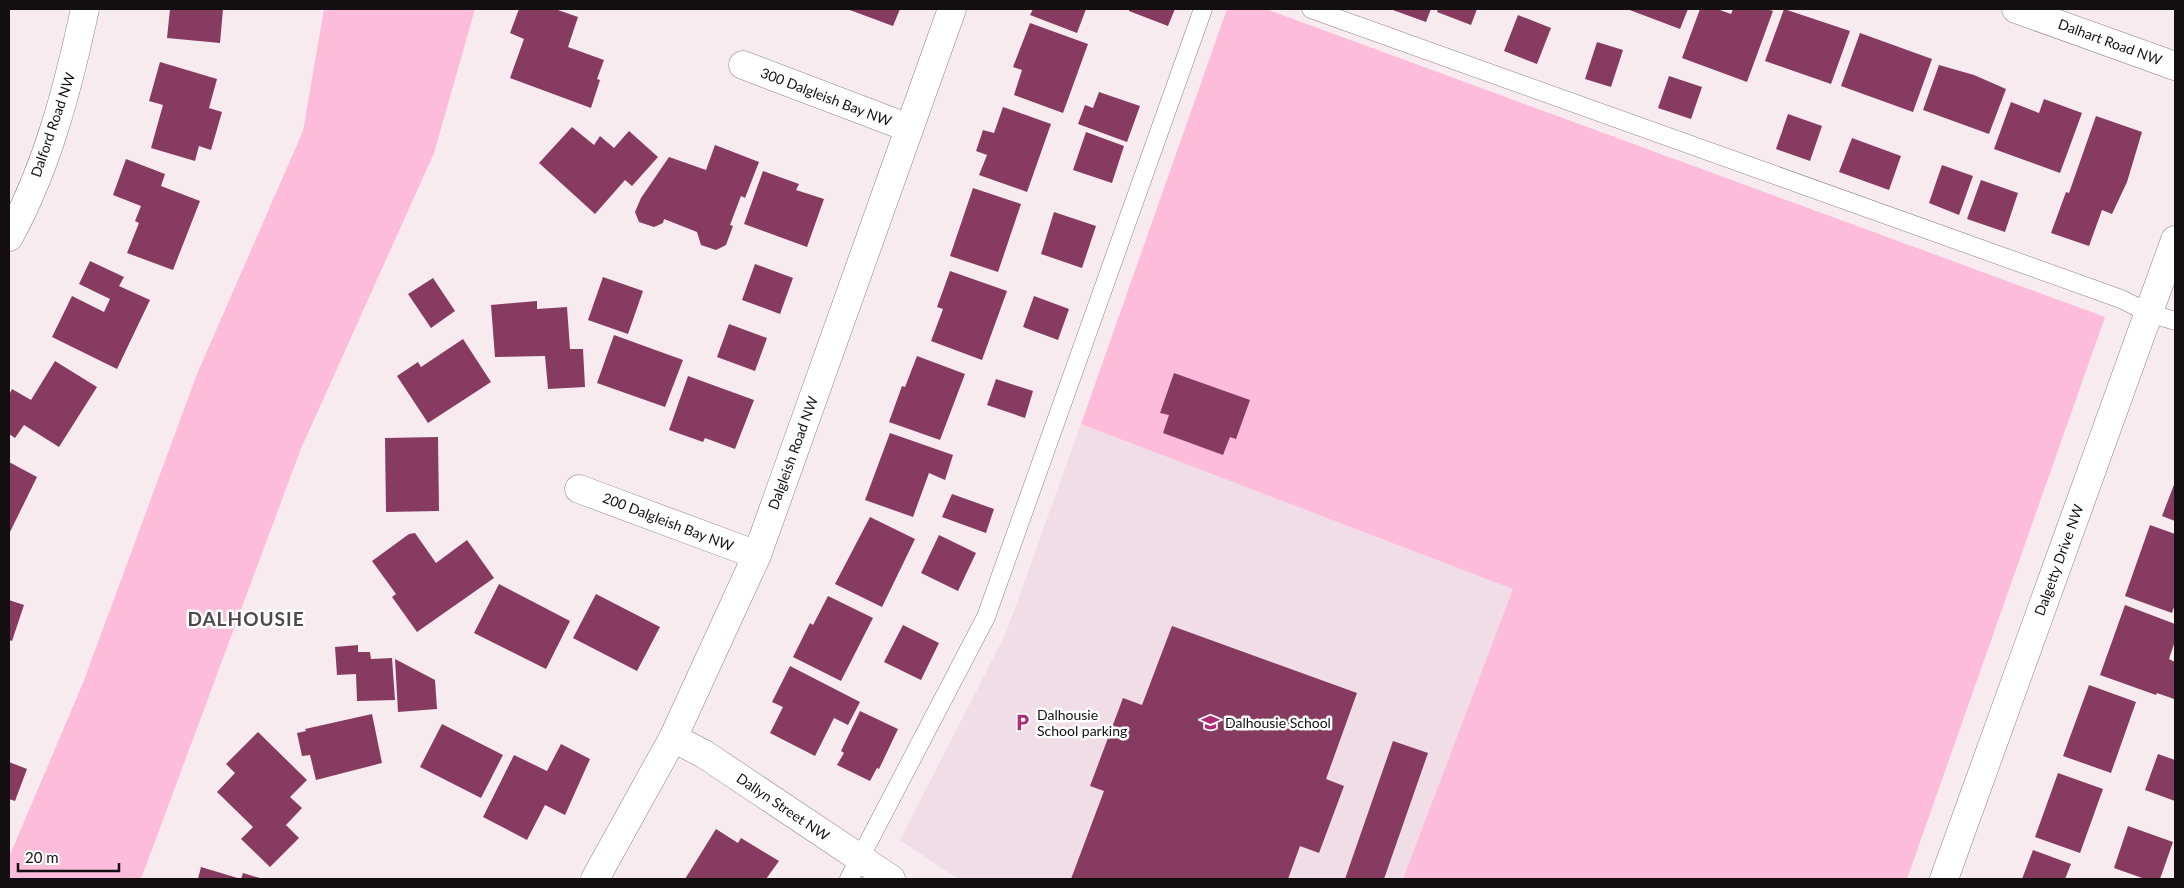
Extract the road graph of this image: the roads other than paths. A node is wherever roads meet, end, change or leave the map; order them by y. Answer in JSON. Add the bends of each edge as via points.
{"nodes":[{"id":1,"x":85,"y":9,"type":"edge"},
{"id":2,"x":952,"y":9,"type":"edge"},
{"id":3,"x":1203,"y":9,"type":"edge"},
{"id":4,"x":1311,"y":9,"type":"edge"},
{"id":5,"x":2016,"y":9,"type":"edge"},
{"id":6,"x":743,"y":65,"type":"dead end"},
{"id":7,"x":2175,"y":66,"type":"edge"},
{"id":8,"x":909,"y":128,"type":"junction"},
{"id":9,"x":9,"y":237,"type":"edge"},
{"id":10,"x":2175,"y":240,"type":"edge"},
{"id":11,"x":2149,"y":313,"type":"junction"},
{"id":12,"x":2175,"y":322,"type":"edge"},
{"id":13,"x":580,"y":489,"type":"dead end"},
{"id":14,"x":757,"y":555,"type":"junction"},
{"id":15,"x":673,"y":738,"type":"junction"},
{"id":16,"x":855,"y":869,"type":"edge"},
{"id":17,"x":594,"y":879,"type":"edge"},
{"id":18,"x":891,"y":879,"type":"edge"},
{"id":19,"x":1944,"y":879,"type":"edge"}],
"edges":[{"from":1,"to":9,"type":"street","name":"Dalford Road NW","via":[[71,74],[46,155]]},
{"from":2,"to":8,"type":"street","name":"Dalgleish Road NW"},
{"from":3,"to":16,"type":"lane","via":[[986,617]]},
{"from":4,"to":11,"type":"lane","via":[[2121,299]]},
{"from":5,"to":7,"type":"street","name":"Dalhart Road NW"},
{"from":6,"to":8,"type":"street","name":"300 Dalgleish Bay NW"},
{"from":8,"to":14,"type":"street","name":"Dalgleish Road NW"},
{"from":10,"to":11,"type":"street","name":"Dalgetty Drive NW"},
{"from":11,"to":12,"type":"lane"},
{"from":11,"to":19,"type":"street","name":"Dalgetty Drive NW"},
{"from":13,"to":14,"type":"street","name":"200 Dalgleish Bay NW"},
{"from":14,"to":15,"type":"street","name":"Dalgleish Road NW"},
{"from":15,"to":16,"type":"street","name":"Dallyn Street NW","via":[[704,754]]},
{"from":15,"to":17,"type":"street","name":"Dalgleish Road NW"},
{"from":16,"to":18,"type":"street","name":"Dallyn Street NW"}]}
